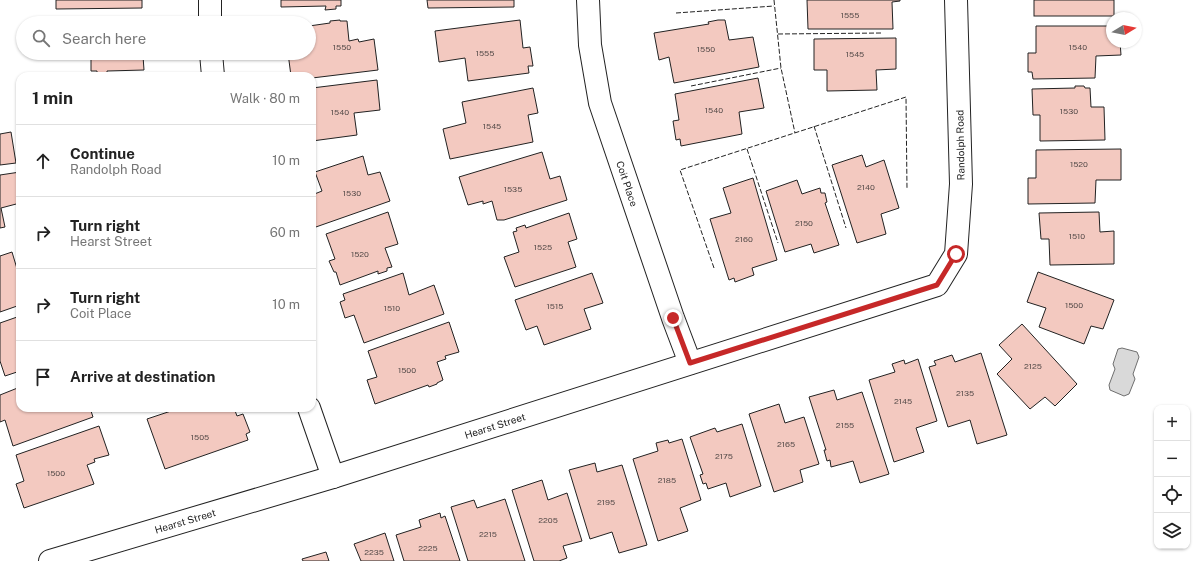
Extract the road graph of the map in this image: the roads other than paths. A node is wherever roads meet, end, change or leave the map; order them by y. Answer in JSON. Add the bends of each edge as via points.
{"nodes":[{"id":1,"x":210,"y":0,"type":"edge"},
{"id":2,"x":588,"y":0,"type":"edge"},
{"id":3,"x":956,"y":0,"type":"edge"},
{"id":4,"x":210,"y":16,"type":"edge"},
{"id":5,"x":212,"y":60,"type":"edge"},
{"id":6,"x":213,"y":72,"type":"edge"},
{"id":7,"x":937,"y":285,"type":"joint"},
{"id":8,"x":690,"y":363,"type":"junction"},
{"id":9,"x":310,"y":412,"type":"edge"},
{"id":10,"x":333,"y":477,"type":"junction"},
{"id":11,"x":50,"y":561,"type":"edge"}],
"edges":[{"from":1,"to":4,"type":"street"},
{"from":2,"to":8,"type":"street","name":"Coit Place","via":[[590,45],[600,103]]},
{"from":3,"to":7,"type":"street","name":"Randolph Road","via":[[961,184],[956,254]]},
{"from":5,"to":6,"type":"street"},
{"from":7,"to":8,"type":"street","name":"Hearst Street"},
{"from":8,"to":10,"type":"street","name":"Hearst Street"},
{"from":9,"to":10,"type":"street"},
{"from":10,"to":11,"type":"street","name":"Hearst Street"}]}
